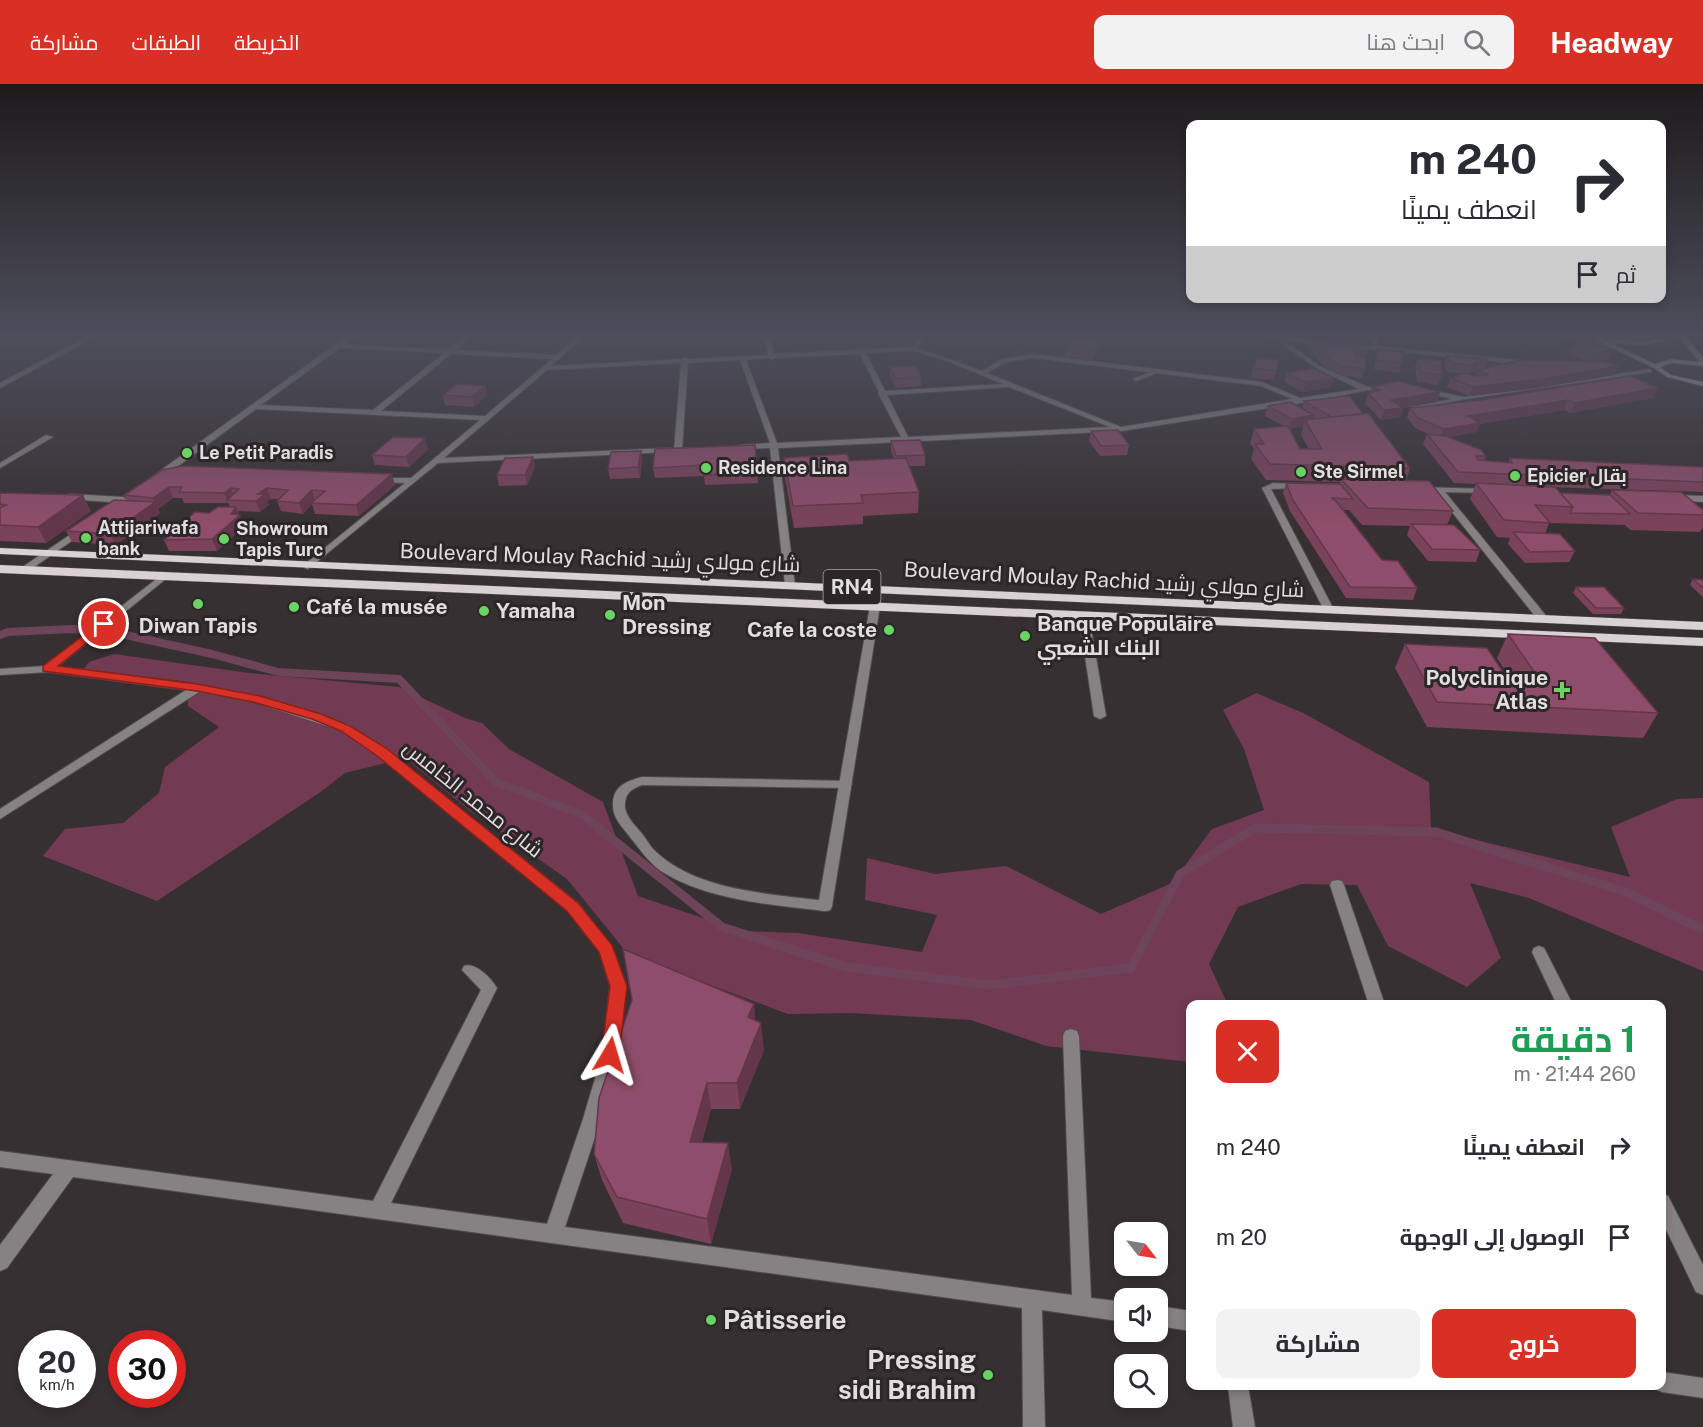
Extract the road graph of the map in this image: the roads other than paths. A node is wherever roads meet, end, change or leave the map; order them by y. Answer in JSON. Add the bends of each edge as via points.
{"nodes":[{"id":1,"x":265,"y":399,"type":"edge"},
{"id":2,"x":392,"y":399,"type":"edge"},
{"id":3,"x":510,"y":399,"type":"edge"},
{"id":4,"x":682,"y":399,"type":"edge"},
{"id":5,"x":757,"y":399,"type":"edge"},
{"id":6,"x":884,"y":399,"type":"edge"},
{"id":7,"x":1045,"y":399,"type":"edge"},
{"id":8,"x":1296,"y":399,"type":"edge"},
{"id":9,"x":1314,"y":399,"type":"edge"},
{"id":10,"x":1350,"y":399,"type":"edge"},
{"id":11,"x":1464,"y":399,"type":"edge"},
{"id":12,"x":1301,"y":401,"type":"junction"},
{"id":13,"x":1352,"y":402,"type":"edge"},
{"id":14,"x":254,"y":407,"type":"junction"},
{"id":15,"x":1415,"y":407,"type":"edge"},
{"id":16,"x":375,"y":412,"type":"junction"},
{"id":17,"x":488,"y":418,"type":"junction"},
{"id":18,"x":1122,"y":429,"type":"junction"},
{"id":19,"x":49,"y":437,"type":"dead end"},
{"id":20,"x":906,"y":440,"type":"junction"},
{"id":21,"x":774,"y":445,"type":"junction"},
{"id":22,"x":731,"y":447,"type":"edge"},
{"id":23,"x":688,"y":449,"type":"edge"},
{"id":24,"x":678,"y":450,"type":"junction"},
{"id":25,"x":436,"y":461,"type":"junction"},
{"id":26,"x":0,"y":466,"type":"edge"},
{"id":27,"x":166,"y":471,"type":"junction"},
{"id":28,"x":178,"y":471,"type":"edge"},
{"id":29,"x":366,"y":479,"type":"edge"},
{"id":30,"x":1410,"y":480,"type":"edge"},
{"id":31,"x":413,"y":481,"type":"junction"},
{"id":32,"x":149,"y":483,"type":"edge"},
{"id":33,"x":1308,"y":486,"type":"edge"},
{"id":34,"x":1404,"y":489,"type":"edge"},
{"id":35,"x":1416,"y":489,"type":"junction"},
{"id":36,"x":1439,"y":490,"type":"junction"},
{"id":37,"x":1496,"y":492,"type":"edge"},
{"id":38,"x":132,"y":494,"type":"edge"},
{"id":39,"x":56,"y":497,"type":"edge"},
{"id":40,"x":1669,"y":498,"type":"edge"},
{"id":41,"x":1703,"y":499,"type":"edge"},
{"id":42,"x":123,"y":500,"type":"junction"},
{"id":43,"x":114,"y":507,"type":"edge"},
{"id":44,"x":86,"y":526,"type":"edge"},
{"id":45,"x":0,"y":551,"type":"edge"},
{"id":46,"x":49,"y":553,"type":"junction"},
{"id":47,"x":308,"y":566,"type":"junction"},
{"id":48,"x":0,"y":569,"type":"edge"},
{"id":49,"x":24,"y":570,"type":"junction"},
{"id":50,"x":164,"y":576,"type":"junction"},
{"id":51,"x":790,"y":585,"type":"junction"},
{"id":52,"x":875,"y":606,"type":"junction"},
{"id":53,"x":1329,"y":610,"type":"junction"},
{"id":54,"x":1084,"y":616,"type":"junction"},
{"id":55,"x":1543,"y":619,"type":"junction"},
{"id":56,"x":1703,"y":626,"type":"edge"},
{"id":57,"x":1703,"y":642,"type":"edge"},
{"id":58,"x":48,"y":669,"type":"junction"},
{"id":59,"x":0,"y":672,"type":"edge"},
{"id":60,"x":197,"y":688,"type":"junction"},
{"id":61,"x":1100,"y":716,"type":"dead end"},
{"id":62,"x":846,"y":784,"type":"junction"},
{"id":63,"x":0,"y":815,"type":"edge"},
{"id":64,"x":1337,"y":885,"type":"dead end"},
{"id":65,"x":1539,"y":952,"type":"dead end"},
{"id":66,"x":469,"y":970,"type":"dead end"},
{"id":67,"x":1375,"y":1000,"type":"edge"},
{"id":68,"x":1563,"y":1000,"type":"edge"},
{"id":69,"x":1071,"y":1036,"type":"dead end"},
{"id":70,"x":0,"y":1159,"type":"edge"},
{"id":71,"x":69,"y":1168,"type":"junction"},
{"id":72,"x":1666,"y":1210,"type":"edge"},
{"id":73,"x":378,"y":1211,"type":"junction"},
{"id":74,"x":553,"y":1235,"type":"junction"},
{"id":75,"x":0,"y":1260,"type":"edge"},
{"id":76,"x":1703,"y":1285,"type":"edge"},
{"id":77,"x":1032,"y":1299,"type":"junction"},
{"id":78,"x":1082,"y":1306,"type":"junction"},
{"id":79,"x":1114,"y":1310,"type":"edge"},
{"id":80,"x":1168,"y":1317,"type":"edge"},
{"id":81,"x":1186,"y":1319,"type":"edge"},
{"id":82,"x":1666,"y":1383,"type":"edge"},
{"id":83,"x":1703,"y":1388,"type":"edge"},
{"id":84,"x":1239,"y":1390,"type":"edge"},
{"id":85,"x":1034,"y":1427,"type":"edge"},
{"id":86,"x":1244,"y":1427,"type":"edge"}],
"edges":[{"from":1,"to":14,"type":"street"},
{"from":2,"to":16,"type":"street"},
{"from":3,"to":17,"type":"street"},
{"from":4,"to":24,"type":"street"},
{"from":5,"to":21,"type":"street"},
{"from":6,"to":20,"type":"street"},
{"from":7,"to":18,"type":"street"},
{"from":8,"to":12,"type":"street"},
{"from":9,"to":12,"type":"street"},
{"from":10,"to":13,"type":"street"},
{"from":11,"to":15,"type":"street"},
{"from":12,"to":18,"type":"street"},
{"from":14,"to":16,"type":"street"},
{"from":14,"to":27,"type":"street"},
{"from":16,"to":17,"type":"street"},
{"from":17,"to":25,"type":"street"},
{"from":18,"to":20,"type":"street"},
{"from":19,"to":26,"type":"street"},
{"from":20,"to":21,"type":"street"},
{"from":21,"to":22,"type":"street"},
{"from":21,"to":51,"type":"street"},
{"from":23,"to":24,"type":"street"},
{"from":24,"to":25,"type":"street"},
{"from":25,"to":31,"type":"street"},
{"from":27,"to":28,"type":"street"},
{"from":27,"to":32,"type":"street"},
{"from":29,"to":31,"type":"street"},
{"from":30,"to":35,"type":"street"},
{"from":31,"to":47,"type":"street"},
{"from":33,"to":53,"type":"street","via":[[1266,488]]},
{"from":34,"to":35,"type":"street"},
{"from":35,"to":36,"type":"street"},
{"from":36,"to":37,"type":"street"},
{"from":36,"to":55,"type":"street"},
{"from":38,"to":42,"type":"street"},
{"from":39,"to":42,"type":"street"},
{"from":40,"to":41,"type":"street"},
{"from":42,"to":43,"type":"street"},
{"from":44,"to":46,"type":"street"},
{"from":45,"to":46,"type":"main road","name":"Boulevard Moulay Rachid شارع مولاي رشيد","number":"RN4"},
{"from":46,"to":47,"type":"main road","name":"Boulevard Moulay Rachid شارع مولاي رشيد","number":"RN4"},
{"from":46,"to":49,"type":"street"},
{"from":47,"to":51,"type":"main road","name":"Boulevard Moulay Rachid شارع مولاي رشيد","number":"RN4"},
{"from":48,"to":49,"type":"main road","name":"Boulevard Moulay Rachid شارع مولاي رشيد","number":"RN4"},
{"from":49,"to":50,"type":"main road","name":"Boulevard Moulay Rachid شارع مولاي رشيد","number":"RN4"},
{"from":50,"to":52,"type":"main road","name":"Boulevard Moulay Rachid شارع مولاي رشيد","number":"RN4"},
{"from":50,"to":58,"type":"street"},
{"from":51,"to":53,"type":"main road","name":"Boulevard Moulay Rachid شارع مولاي رشيد","number":"RN4"},
{"from":52,"to":54,"type":"main road","name":"Boulevard Moulay Rachid شارع مولاي رشيد","number":"RN4"},
{"from":52,"to":62,"type":"street"},
{"from":53,"to":55,"type":"main road","name":"Boulevard Moulay Rachid شارع مولاي رشيد","number":"RN4"},
{"from":54,"to":57,"type":"main road","name":"Boulevard Moulay Rachid شارع مولاي رشيد","number":"RN4"},
{"from":54,"to":61,"type":"street"},
{"from":55,"to":56,"type":"main road","name":"Boulevard Moulay Rachid شارع مولاي رشيد","number":"RN4"},
{"from":58,"to":59,"type":"street","name":"شارع محمد الخامس"},
{"from":58,"to":60,"type":"street","name":"شارع محمد الخامس"},
{"from":60,"to":63,"type":"street"},
{"from":60,"to":74,"type":"street","name":"شارع محمد الخامس","via":[[255,699],[346,728],[573,907],[606,949],[618,986],[610,1055]]},
{"from":62,"to":62,"type":"street","via":[[642,781],[626,785],[619,795],[620,813],[650,855],[676,873],[711,887],[751,896],[825,906]]},
{"from":64,"to":67,"type":"street"},
{"from":65,"to":68,"type":"street"},
{"from":66,"to":73,"type":"street","via":[[489,988]]},
{"from":69,"to":78,"type":"street"},
{"from":70,"to":71,"type":"street"},
{"from":71,"to":73,"type":"street"},
{"from":71,"to":75,"type":"street"},
{"from":72,"to":76,"type":"street"},
{"from":73,"to":74,"type":"street"},
{"from":74,"to":77,"type":"street"},
{"from":77,"to":78,"type":"street"},
{"from":77,"to":85,"type":"street"},
{"from":78,"to":79,"type":"street"},
{"from":80,"to":81,"type":"street"},
{"from":82,"to":83,"type":"street"},
{"from":84,"to":86,"type":"street"}]}
